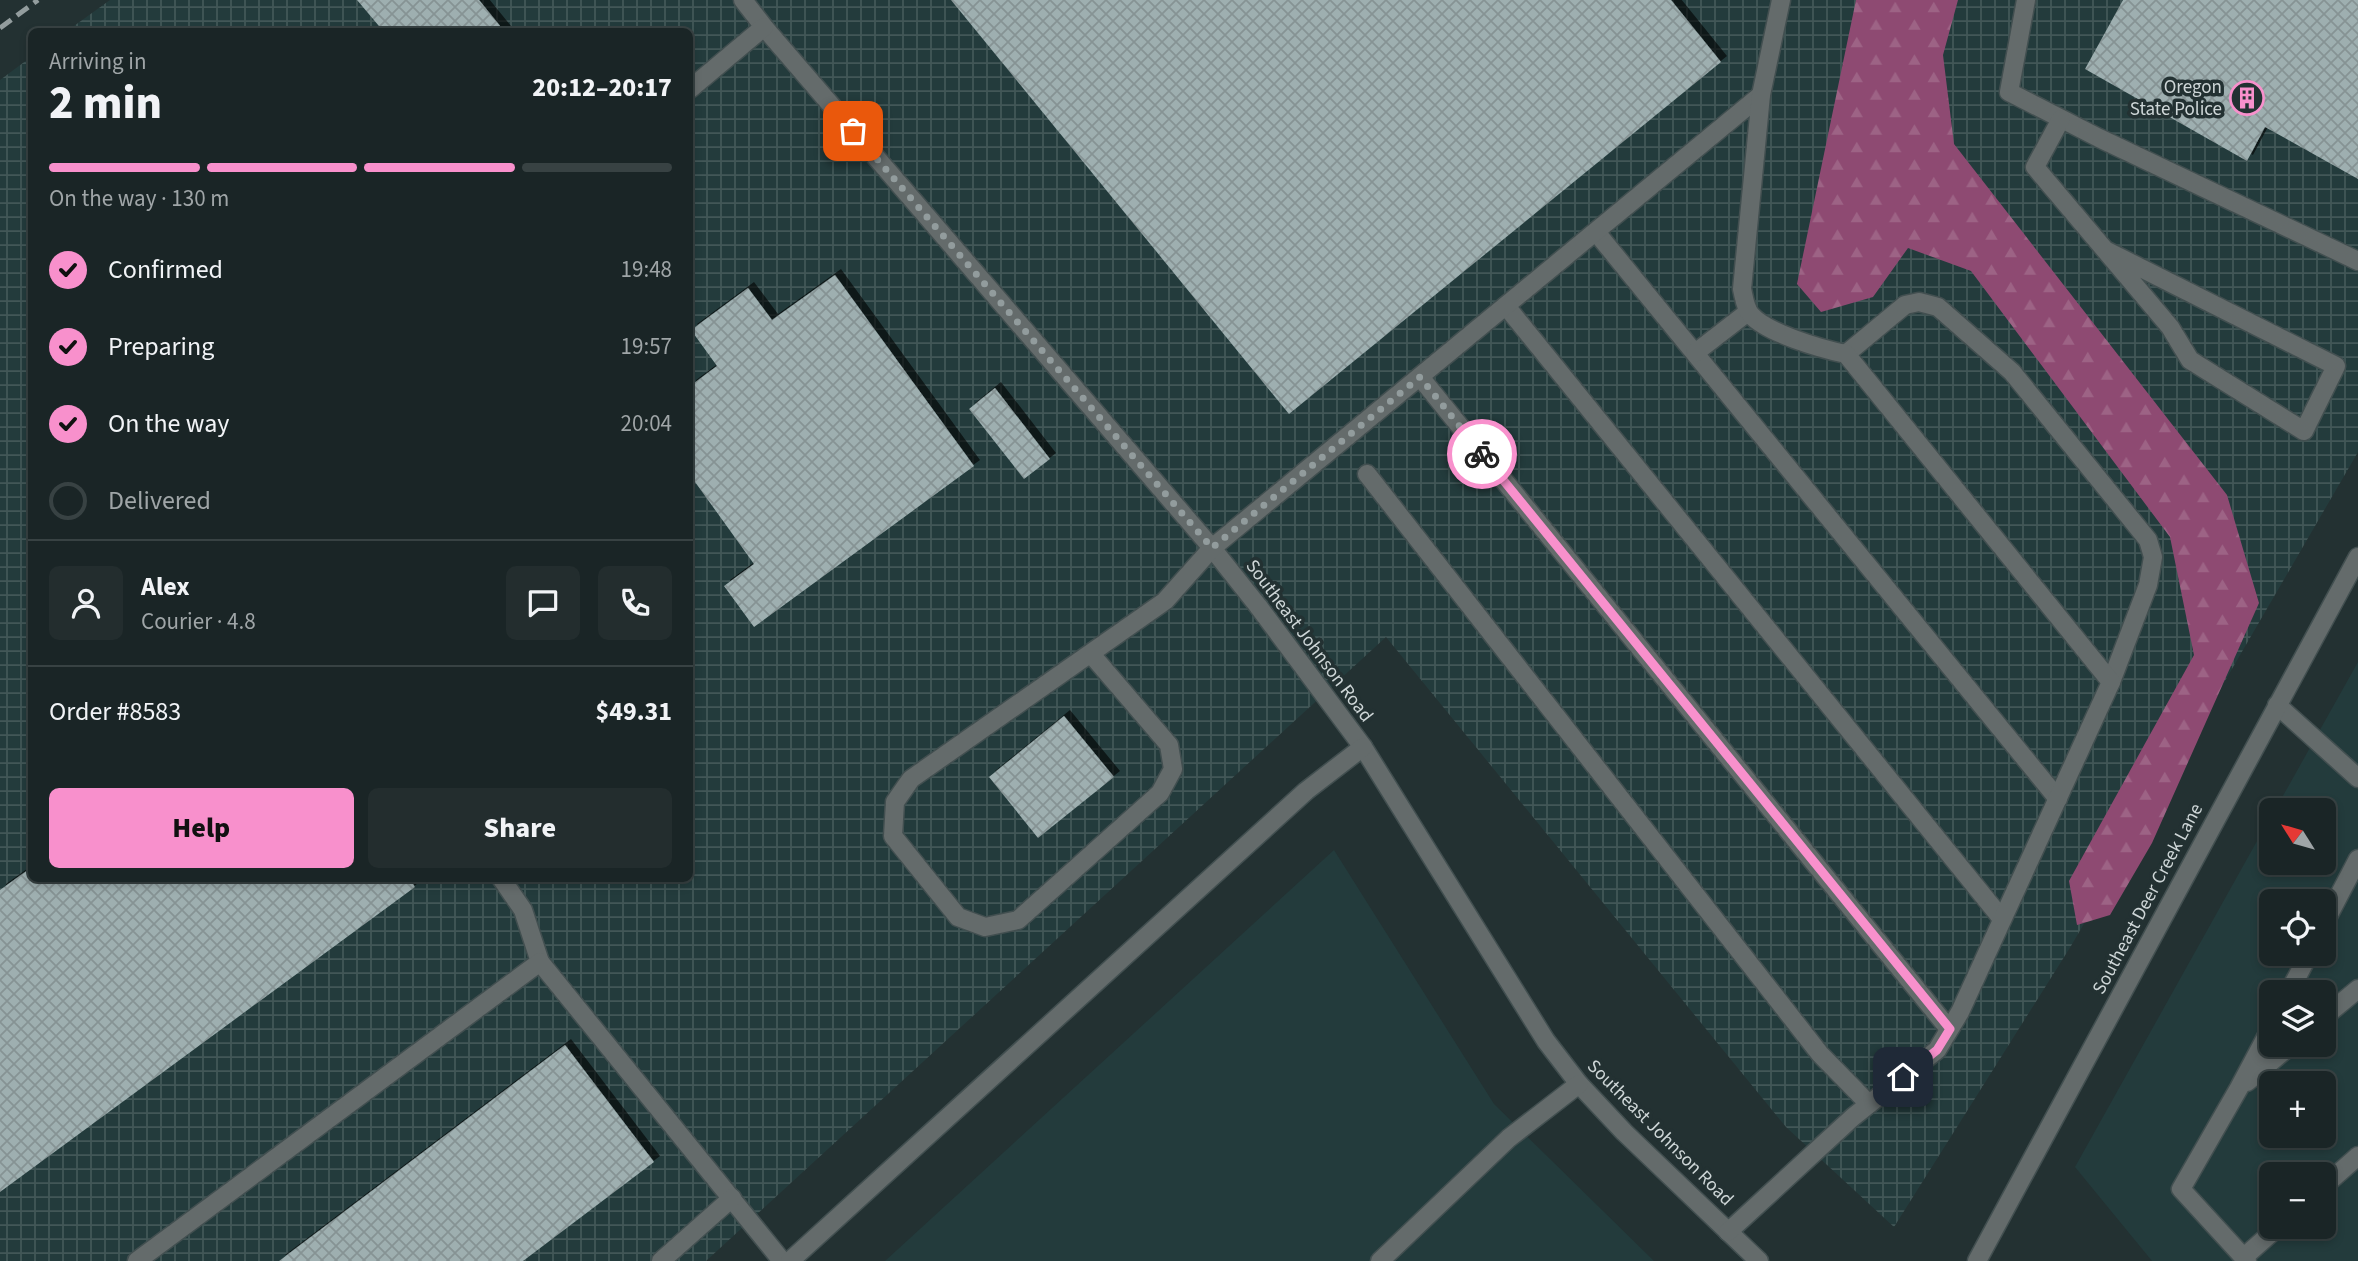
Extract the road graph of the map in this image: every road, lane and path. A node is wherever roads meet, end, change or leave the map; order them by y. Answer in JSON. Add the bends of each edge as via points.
{"nodes":[{"id":1,"x":743,"y":0,"type":"edge"},
{"id":2,"x":1781,"y":0,"type":"edge"},
{"id":3,"x":2026,"y":0,"type":"edge"},
{"id":4,"x":764,"y":27,"type":"junction"},
{"id":5,"x":693,"y":86,"type":"edge"},
{"id":6,"x":1761,"y":95,"type":"junction"},
{"id":7,"x":2061,"y":119,"type":"junction"},
{"id":8,"x":1596,"y":232,"type":"junction"},
{"id":9,"x":2107,"y":250,"type":"junction"},
{"id":10,"x":2358,"y":261,"type":"edge"},
{"id":11,"x":1506,"y":306,"type":"junction"},
{"id":12,"x":1748,"y":312,"type":"junction"},
{"id":13,"x":1695,"y":353,"type":"junction"},
{"id":14,"x":1846,"y":354,"type":"junction"},
{"id":15,"x":1420,"y":377,"type":"junction"},
{"id":16,"x":1367,"y":474,"type":"dead end"},
{"id":17,"x":1212,"y":548,"type":"junction"},
{"id":18,"x":2358,"y":557,"type":"edge"},
{"id":19,"x":1091,"y":654,"type":"junction"},
{"id":20,"x":2111,"y":682,"type":"junction"},
{"id":21,"x":2277,"y":705,"type":"junction"},
{"id":22,"x":1363,"y":747,"type":"junction"},
{"id":23,"x":2358,"y":778,"type":"edge"},
{"id":24,"x":2058,"y":799,"type":"junction"},
{"id":25,"x":2358,"y":859,"type":"edge"},
{"id":26,"x":503,"y":882,"type":"edge"},
{"id":27,"x":2336,"y":901,"type":"edge"},
{"id":28,"x":2002,"y":919,"type":"junction"},
{"id":29,"x":540,"y":962,"type":"junction"},
{"id":30,"x":2358,"y":989,"type":"edge"},
{"id":31,"x":2336,"y":1007,"type":"edge"},
{"id":32,"x":1950,"y":1029,"type":"junction"},
{"id":33,"x":2259,"y":1050,"type":"edge"},
{"id":34,"x":2276,"y":1057,"type":"edge"},
{"id":35,"x":1578,"y":1084,"type":"junction"},
{"id":36,"x":2239,"y":1088,"type":"junction"},
{"id":37,"x":1869,"y":1104,"type":"junction"},
{"id":38,"x":2358,"y":1156,"type":"edge"},
{"id":39,"x":2336,"y":1175,"type":"edge"},
{"id":40,"x":732,"y":1198,"type":"junction"},
{"id":41,"x":1728,"y":1232,"type":"junction"},
{"id":42,"x":2266,"y":1239,"type":"edge"},
{"id":43,"x":2246,"y":1259,"type":"edge"},
{"id":44,"x":137,"y":1261,"type":"edge"},
{"id":45,"x":661,"y":1261,"type":"edge"},
{"id":46,"x":782,"y":1261,"type":"edge"},
{"id":47,"x":790,"y":1261,"type":"edge"},
{"id":48,"x":1380,"y":1261,"type":"edge"},
{"id":49,"x":1759,"y":1261,"type":"edge"},
{"id":50,"x":1977,"y":1261,"type":"edge"}],
"edges":[{"from":1,"to":4,"type":"street","name":"Southeast Johnson Road"},
{"from":2,"to":6,"type":"street"},
{"from":3,"to":7,"type":"street","via":[[2009,92]]},
{"from":4,"to":5,"type":"street"},
{"from":4,"to":17,"type":"street","name":"Southeast Johnson Road"},
{"from":6,"to":8,"type":"street"},
{"from":6,"to":12,"type":"street","via":[[1742,289]]},
{"from":7,"to":9,"type":"street","via":[[2035,167]]},
{"from":7,"to":10,"type":"street"},
{"from":8,"to":11,"type":"street"},
{"from":8,"to":13,"type":"street"},
{"from":9,"to":9,"type":"street","via":[[2190,360],[2304,430],[2336,366]]},
{"from":11,"to":15,"type":"street"},
{"from":11,"to":28,"type":"street"},
{"from":12,"to":13,"type":"street"},
{"from":12,"to":14,"type":"street","via":[[1762,325]]},
{"from":13,"to":24,"type":"street"},
{"from":14,"to":20,"type":"street"},
{"from":14,"to":20,"type":"street","via":[[1905,305],[1919,302],[1938,307],[2012,372],[2148,540],[2153,557],[2148,585]]},
{"from":15,"to":17,"type":"street"},
{"from":15,"to":32,"type":"street"},
{"from":16,"to":37,"type":"street","via":[[1820,1054]]},
{"from":17,"to":19,"type":"street","via":[[1165,601]]},
{"from":17,"to":22,"type":"street","name":"Southeast Johnson Road"},
{"from":18,"to":21,"type":"street","name":"Southeast Deer Creek Lane"},
{"from":19,"to":19,"type":"street","via":[[911,779],[894,802],[893,836],[958,917],[985,928],[1018,920],[1160,793],[1173,769],[1168,745]]},
{"from":20,"to":24,"type":"street"},
{"from":21,"to":23,"type":"street"},
{"from":21,"to":50,"type":"street","name":"Southeast Deer Creek Lane"},
{"from":22,"to":35,"type":"street","name":"Southeast Johnson Road","via":[[1546,1041]]},
{"from":22,"to":47,"type":"street","via":[[1306,790]]},
{"from":24,"to":28,"type":"street"},
{"from":25,"to":27,"type":"street"},
{"from":26,"to":29,"type":"street","via":[[523,910]]},
{"from":28,"to":32,"type":"street"},
{"from":29,"to":40,"type":"street"},
{"from":29,"to":44,"type":"street"},
{"from":30,"to":31,"type":"street"},
{"from":32,"to":37,"type":"street","via":[[1937,1050]]},
{"from":33,"to":36,"type":"street"},
{"from":34,"to":36,"type":"street"},
{"from":35,"to":41,"type":"street","name":"Southeast Johnson Road"},
{"from":35,"to":48,"type":"street","via":[[1509,1138]]},
{"from":36,"to":43,"type":"street","via":[[2181,1189]]},
{"from":37,"to":41,"type":"street"},
{"from":38,"to":39,"type":"street"},
{"from":40,"to":45,"type":"street"},
{"from":40,"to":46,"type":"street"},
{"from":41,"to":49,"type":"street","name":"Southeast Johnson Road"},
{"from":42,"to":43,"type":"street"}]}
